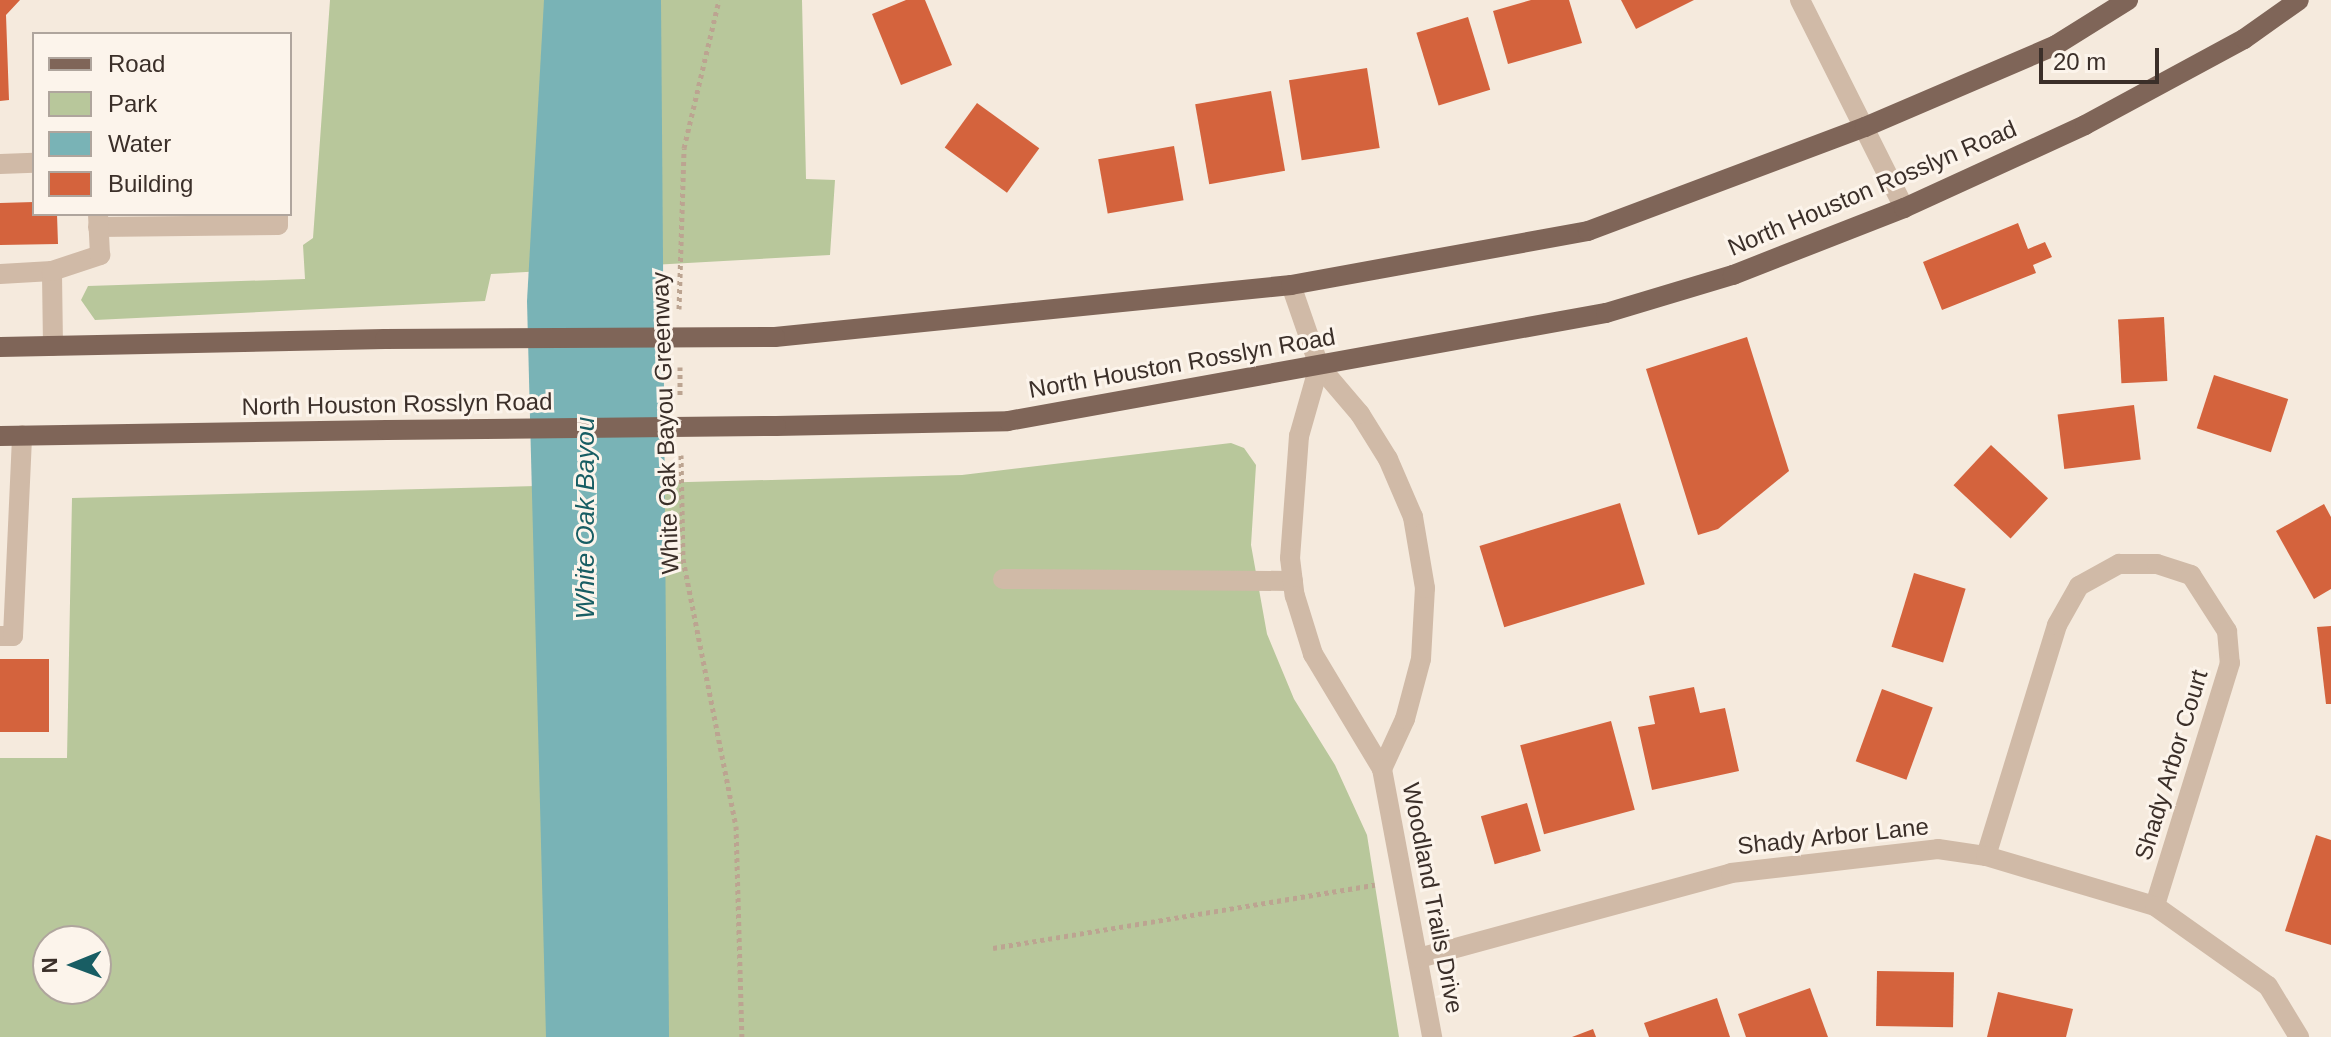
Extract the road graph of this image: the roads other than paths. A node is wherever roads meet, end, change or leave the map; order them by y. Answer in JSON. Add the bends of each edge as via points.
{"nodes":[{"id":1,"x":1800,"y":0,"type":"edge"},
{"id":2,"x":2128,"y":0,"type":"edge"},
{"id":3,"x":2299,"y":0,"type":"edge"},
{"id":4,"x":1865,"y":127,"type":"junction"},
{"id":5,"x":32,"y":163,"type":"edge"},
{"id":6,"x":0,"y":164,"type":"edge"},
{"id":7,"x":1904,"y":208,"type":"junction"},
{"id":8,"x":278,"y":216,"type":"edge"},
{"id":9,"x":98,"y":220,"type":"edge"},
{"id":10,"x":52,"y":271,"type":"junction"},
{"id":11,"x":0,"y":274,"type":"edge"},
{"id":12,"x":1291,"y":285,"type":"junction"},
{"id":13,"x":53,"y":346,"type":"junction"},
{"id":14,"x":0,"y":347,"type":"edge"},
{"id":15,"x":1319,"y":366,"type":"junction"},
{"id":16,"x":22,"y":435,"type":"junction"},
{"id":17,"x":0,"y":436,"type":"edge"},
{"id":18,"x":1003,"y":579,"type":"dead end"},
{"id":19,"x":1293,"y":581,"type":"junction"},
{"id":20,"x":0,"y":636,"type":"edge"},
{"id":21,"x":1382,"y":769,"type":"junction"},
{"id":22,"x":1986,"y":856,"type":"junction"},
{"id":23,"x":2155,"y":906,"type":"junction"},
{"id":24,"x":1419,"y":958,"type":"junction"},
{"id":25,"x":1432,"y":1037,"type":"edge"},
{"id":26,"x":2299,"y":1037,"type":"edge"}],
"edges":[{"from":1,"to":4,"type":"street"},
{"from":2,"to":4,"type":"main road","via":[[2056,45]]},
{"from":3,"to":7,"type":"main road","name":"North Houston Rosslyn Road","via":[[2244,39],[2085,125]]},
{"from":4,"to":7,"type":"street"},
{"from":4,"to":12,"type":"main road","via":[[1588,231]]},
{"from":5,"to":6,"type":"street"},
{"from":7,"to":15,"type":"main road","name":"North Houston Rosslyn Road","via":[[1733,275],[1606,313]]},
{"from":8,"to":9,"type":"street","via":[[278,225]]},
{"from":9,"to":10,"type":"street","via":[[100,255]]},
{"from":10,"to":11,"type":"street"},
{"from":10,"to":13,"type":"street"},
{"from":12,"to":13,"type":"main road","bridge":true,"via":[[775,337]]},
{"from":12,"to":15,"type":"street","name":"Woodland Trails Drive"},
{"from":13,"to":14,"type":"main road"},
{"from":15,"to":16,"type":"main road","name":"North Houston Rosslyn Road","bridge":true,"via":[[1008,421]]},
{"from":15,"to":19,"type":"street","name":"Woodland Trails Drive","via":[[1299,436]]},
{"from":15,"to":21,"type":"street","name":"Woodland Trails Drive","via":[[1360,414],[1388,459],[1413,517],[1425,588],[1421,659],[1405,719]]},
{"from":16,"to":17,"type":"main road","name":"North Houston Rosslyn Road"},
{"from":16,"to":20,"type":"street","via":[[13,636]]},
{"from":18,"to":19,"type":"street"},
{"from":19,"to":21,"type":"street","name":"Woodland Trails Drive","via":[[1313,654]]},
{"from":21,"to":24,"type":"street","name":"Woodland Trails Drive"},
{"from":22,"to":23,"type":"street","name":"Shady Arbor Lane"},
{"from":22,"to":23,"type":"street","name":"Shady Arbor Court","via":[[2057,625],[2079,586],[2119,564],[2157,564],[2191,575],[2227,631],[2230,663]]},
{"from":22,"to":24,"type":"street","name":"Shady Arbor Lane","via":[[1938,849],[1731,873]]},
{"from":23,"to":26,"type":"street","name":"Shady Arbor Lane","via":[[2268,986]]},
{"from":24,"to":25,"type":"street","name":"Woodland Trails Drive"}]}
